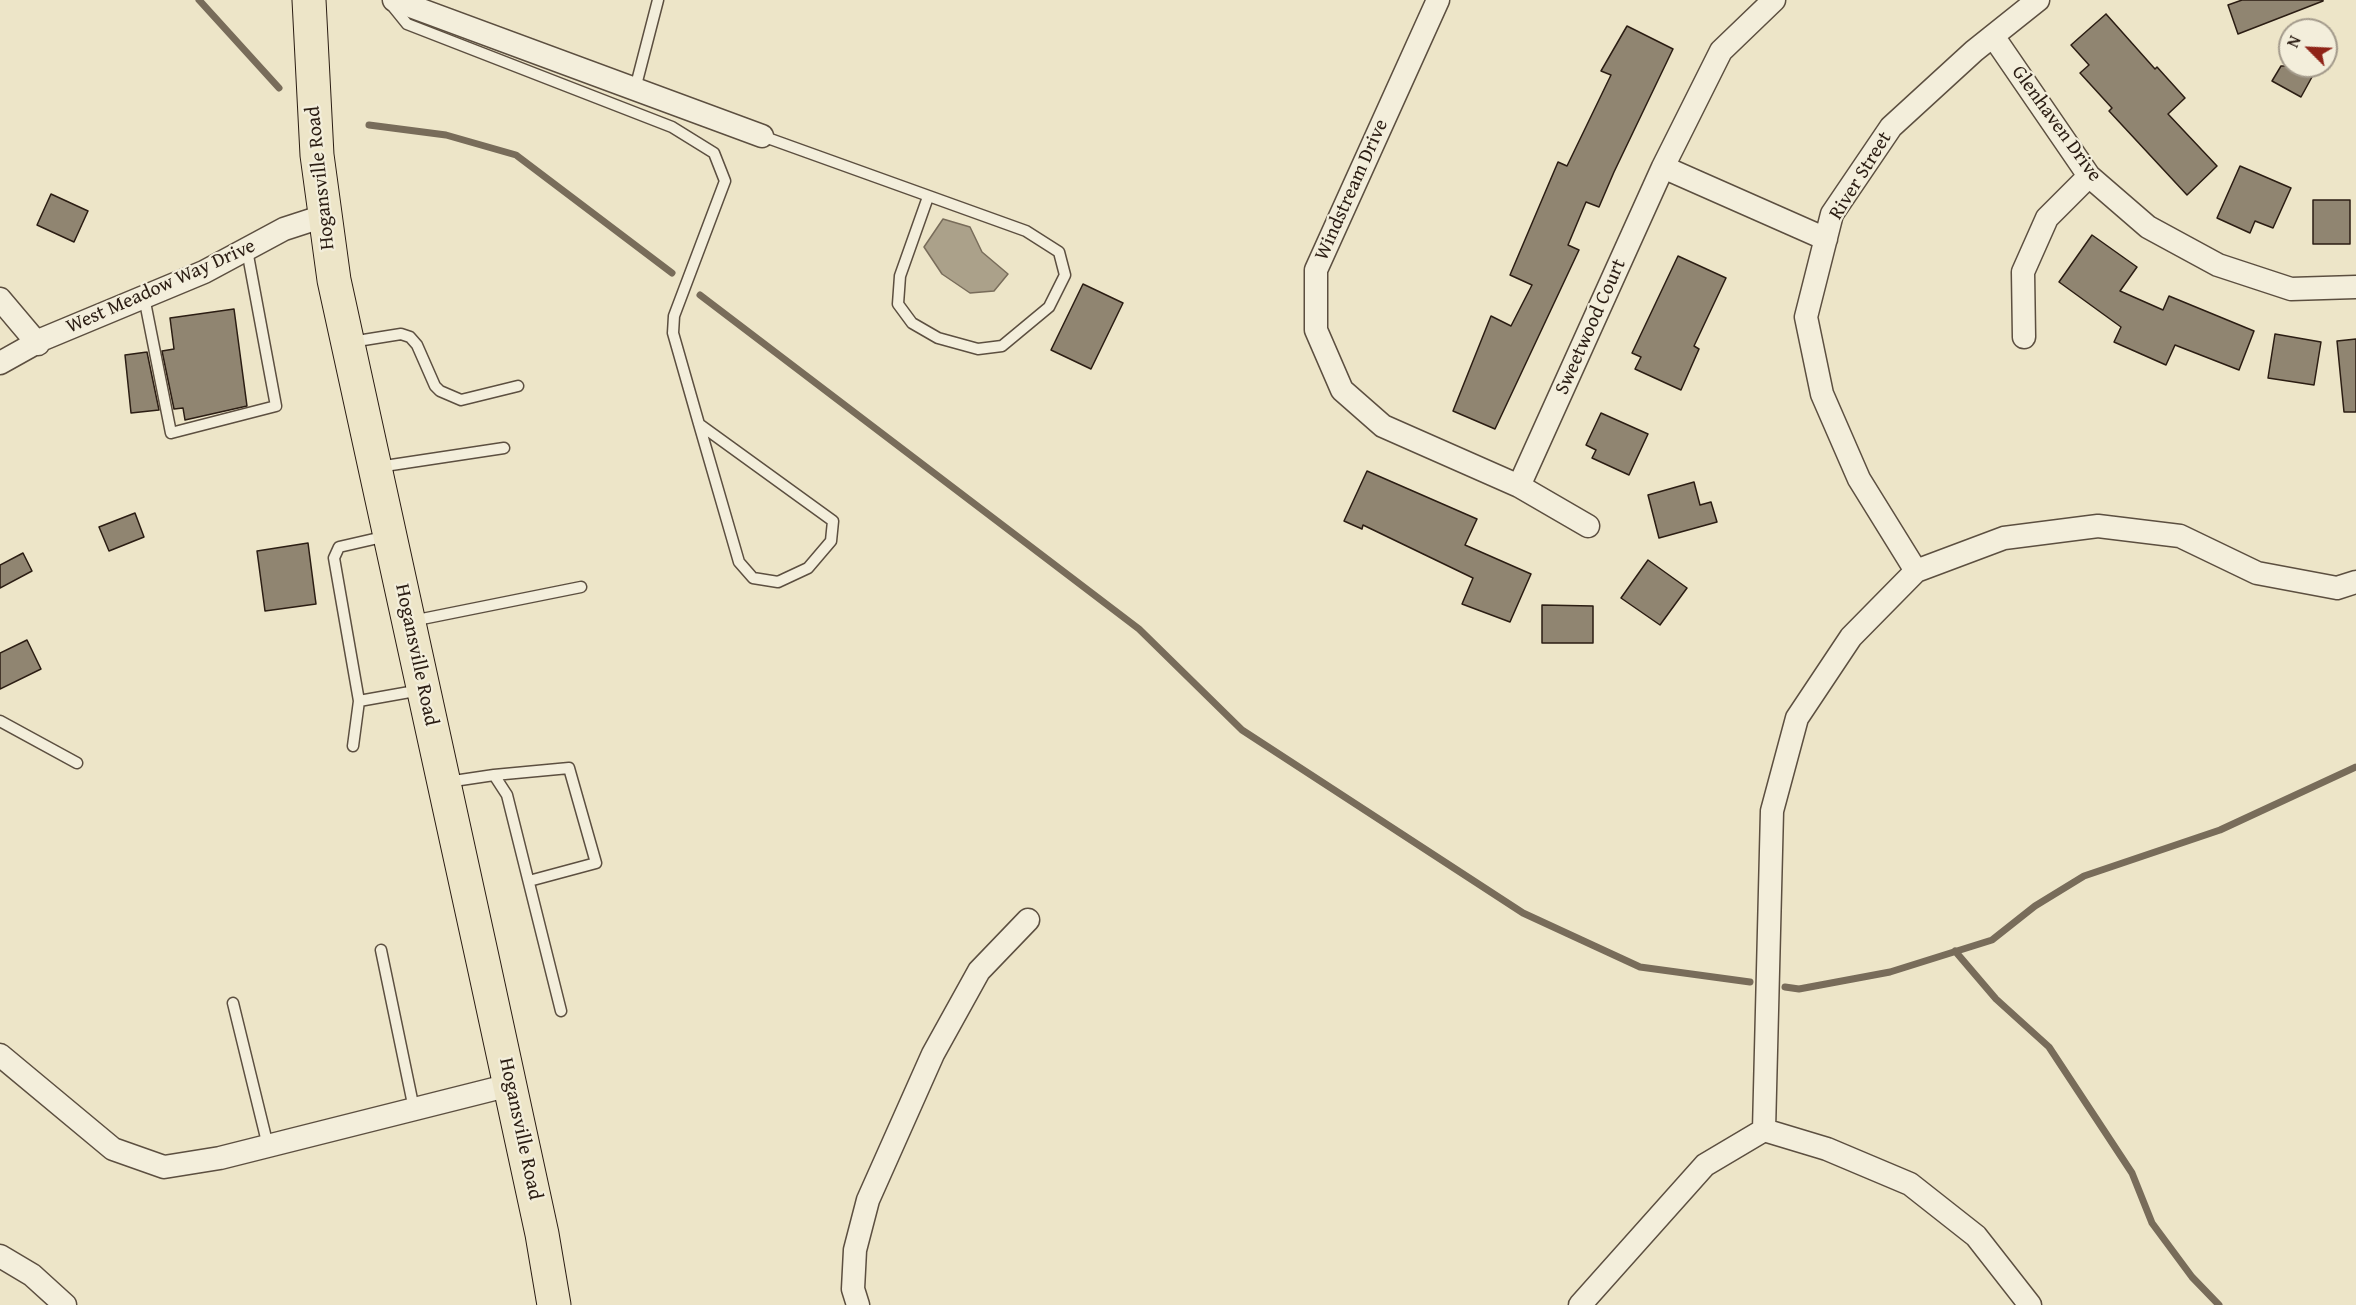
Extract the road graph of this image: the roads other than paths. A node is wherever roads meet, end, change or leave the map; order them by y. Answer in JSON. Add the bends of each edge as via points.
{"nodes":[{"id":1,"x":309,"y":0,"type":"edge"},
{"id":2,"x":388,"y":0,"type":"edge"},
{"id":3,"x":394,"y":0,"type":"edge"},
{"id":4,"x":658,"y":0,"type":"edge"},
{"id":5,"x":1438,"y":0,"type":"edge"},
{"id":6,"x":1774,"y":0,"type":"edge"},
{"id":7,"x":2038,"y":0,"type":"edge"},
{"id":8,"x":1992,"y":36,"type":"junction"},
{"id":9,"x":635,"y":89,"type":"junction"},
{"id":10,"x":762,"y":136,"type":"joint"},
{"id":11,"x":1663,"y":167,"type":"junction"},
{"id":12,"x":2089,"y":176,"type":"junction"},
{"id":13,"x":928,"y":197,"type":"junction"},
{"id":14,"x":324,"y":216,"type":"junction"},
{"id":15,"x":1826,"y":239,"type":"junction"},
{"id":16,"x":247,"y":250,"type":"junction"},
{"id":17,"x":2356,"y":287,"type":"edge"},
{"id":18,"x":144,"y":297,"type":"junction"},
{"id":19,"x":0,"y":299,"type":"edge"},
{"id":20,"x":2024,"y":337,"type":"dead end"},
{"id":21,"x":348,"y":343,"type":"junction"},
{"id":22,"x":38,"y":344,"type":"junction"},
{"id":23,"x":0,"y":363,"type":"edge"},
{"id":24,"x":519,"y":386,"type":"dead end"},
{"id":25,"x":699,"y":424,"type":"junction"},
{"id":26,"x":504,"y":448,"type":"dead end"},
{"id":27,"x":375,"y":467,"type":"junction"},
{"id":28,"x":1519,"y":486,"type":"junction"},
{"id":29,"x":1588,"y":526,"type":"dead end"},
{"id":30,"x":390,"y":535,"type":"junction"},
{"id":31,"x":1916,"y":571,"type":"junction"},
{"id":32,"x":2356,"y":582,"type":"edge"},
{"id":33,"x":581,"y":587,"type":"dead end"},
{"id":34,"x":409,"y":621,"type":"junction"},
{"id":35,"x":424,"y":690,"type":"junction"},
{"id":36,"x":359,"y":701,"type":"junction"},
{"id":37,"x":0,"y":721,"type":"edge"},
{"id":38,"x":353,"y":746,"type":"dead end"},
{"id":39,"x":77,"y":763,"type":"dead end"},
{"id":40,"x":494,"y":775,"type":"junction"},
{"id":41,"x":444,"y":782,"type":"junction"},
{"id":42,"x":529,"y":881,"type":"junction"},
{"id":43,"x":1028,"y":921,"type":"dead end"},
{"id":44,"x":381,"y":950,"type":"dead end"},
{"id":45,"x":233,"y":1003,"type":"dead end"},
{"id":46,"x":561,"y":1011,"type":"dead end"},
{"id":47,"x":0,"y":1055,"type":"edge"},
{"id":48,"x":510,"y":1085,"type":"junction"},
{"id":49,"x":414,"y":1109,"type":"junction"},
{"id":50,"x":1764,"y":1130,"type":"junction"},
{"id":51,"x":268,"y":1146,"type":"junction"},
{"id":52,"x":0,"y":1257,"type":"edge"},
{"id":53,"x":64,"y":1305,"type":"edge"},
{"id":54,"x":554,"y":1305,"type":"edge"},
{"id":55,"x":858,"y":1305,"type":"edge"},
{"id":56,"x":1580,"y":1305,"type":"edge"},
{"id":57,"x":2031,"y":1305,"type":"edge"}],
"edges":[{"from":1,"to":14,"type":"main road","name":"Hogansville Road","via":[[312,93]]},
{"from":2,"to":25,"type":"lane","via":[[407,24],[672,127],[714,153],[725,181],[674,316],[673,333]]},
{"from":3,"to":9,"type":"street"},
{"from":4,"to":9,"type":"lane"},
{"from":5,"to":28,"type":"street","name":"Windstream Drive","via":[[1316,270],[1316,330],[1342,390],[1383,426]]},
{"from":6,"to":11,"type":"street","name":"Sweetwood Court","via":[[1721,51]]},
{"from":7,"to":8,"type":"street","name":"River Street"},
{"from":8,"to":12,"type":"street","name":"Glenhaven Drive"},
{"from":8,"to":15,"type":"street","name":"River Street","via":[[1891,127],[1832,214]]},
{"from":9,"to":10,"type":"street"},
{"from":10,"to":13,"type":"lane"},
{"from":11,"to":15,"type":"street"},
{"from":11,"to":28,"type":"street","name":"Sweetwood Court"},
{"from":12,"to":17,"type":"street","name":"Glenhaven Drive","via":[[2148,227],[2218,265],[2291,289]]},
{"from":12,"to":20,"type":"street","via":[[2048,218],[2023,272]]},
{"from":13,"to":13,"type":"lane","via":[[900,276],[898,304],[912,323],[938,338],[978,349],[1002,346],[1049,307],[1065,275],[1059,252],[1026,231]]},
{"from":14,"to":16,"type":"street","name":"West Meadow Way Drive","via":[[284,229]]},
{"from":14,"to":21,"type":"main road","name":"Hogansville Road"},
{"from":15,"to":31,"type":"street","name":"River Street","via":[[1806,317],[1822,394],[1859,479]]},
{"from":16,"to":18,"type":"street","name":"West Meadow Way Drive"},
{"from":16,"to":18,"type":"lane","via":[[276,406],[171,433]]},
{"from":18,"to":22,"type":"street","name":"West Meadow Way Drive"},
{"from":19,"to":22,"type":"street"},
{"from":21,"to":24,"type":"lane","via":[[401,334],[410,337],[435,386],[461,400]]},
{"from":21,"to":27,"type":"main road","name":"Hogansville Road"},
{"from":22,"to":23,"type":"street","name":"West Meadow Way Drive"},
{"from":25,"to":25,"type":"lane","via":[[740,562],[753,578],[778,582],[808,568],[831,541],[833,521]]},
{"from":26,"to":27,"type":"lane"},
{"from":27,"to":30,"type":"main road","name":"Hogansville Road"},
{"from":28,"to":29,"type":"street","name":"Windstream Drive"},
{"from":30,"to":34,"type":"main road","name":"Hogansville Road"},
{"from":30,"to":36,"type":"lane","via":[[339,547],[335,552]]},
{"from":31,"to":32,"type":"street","via":[[2004,538],[2098,526],[2180,536],[2257,573],[2337,588]]},
{"from":31,"to":50,"type":"street","via":[[1851,637],[1797,718],[1772,811]]},
{"from":33,"to":34,"type":"lane"},
{"from":34,"to":35,"type":"main road","name":"Hogansville Road"},
{"from":35,"to":36,"type":"lane"},
{"from":35,"to":41,"type":"main road","name":"Hogansville Road"},
{"from":36,"to":38,"type":"lane"},
{"from":37,"to":39,"type":"lane"},
{"from":40,"to":41,"type":"lane"},
{"from":40,"to":42,"type":"lane","via":[[507,795]]},
{"from":40,"to":42,"type":"lane","via":[[569,768],[596,863]]},
{"from":41,"to":48,"type":"main road","name":"Hogansville Road"},
{"from":42,"to":46,"type":"lane"},
{"from":43,"to":55,"type":"street","via":[[979,971],[933,1054],[868,1200],[855,1250],[853,1289]]},
{"from":44,"to":49,"type":"lane"},
{"from":45,"to":51,"type":"lane"},
{"from":47,"to":51,"type":"street","via":[[113,1149],[164,1167]]},
{"from":48,"to":49,"type":"street"},
{"from":48,"to":54,"type":"main road","name":"Hogansville Road"},
{"from":49,"to":51,"type":"street"},
{"from":50,"to":56,"type":"street","via":[[1706,1165]]},
{"from":50,"to":57,"type":"street","via":[[1827,1149],[1910,1184],[1976,1236]]},
{"from":52,"to":53,"type":"street","via":[[32,1275]]}]}
